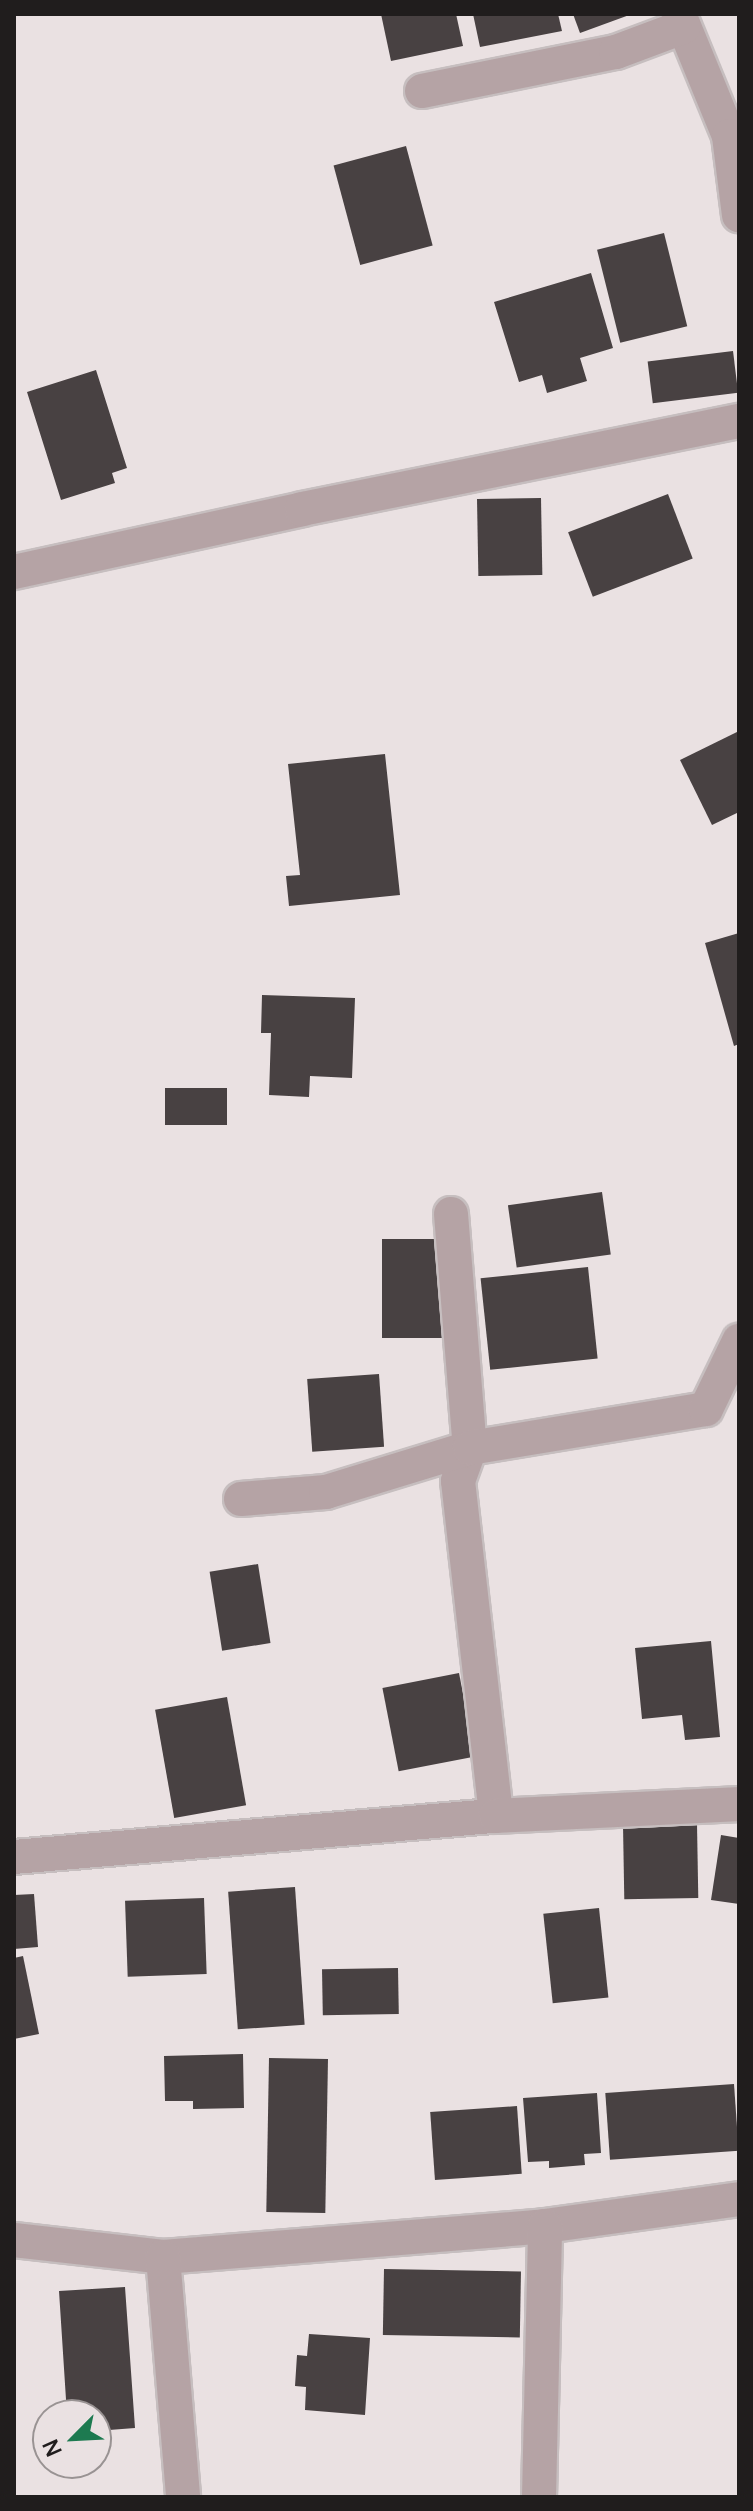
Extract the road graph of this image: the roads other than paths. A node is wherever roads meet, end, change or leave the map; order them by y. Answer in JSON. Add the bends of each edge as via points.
{"nodes":[{"id":1,"x":681,"y":20,"type":"edge"},
{"id":2,"x":422,"y":91,"type":"dead end"},
{"id":3,"x":739,"y":215,"type":"edge"},
{"id":4,"x":739,"y":421,"type":"edge"},
{"id":5,"x":14,"y":572,"type":"edge"},
{"id":6,"x":451,"y":1214,"type":"dead end"},
{"id":7,"x":739,"y":1341,"type":"edge"},
{"id":8,"x":470,"y":1448,"type":"junction"},
{"id":9,"x":241,"y":1499,"type":"dead end"},
{"id":10,"x":739,"y":1804,"type":"edge"},
{"id":11,"x":496,"y":1816,"type":"junction"},
{"id":12,"x":14,"y":1857,"type":"edge"},
{"id":13,"x":739,"y":2199,"type":"edge"},
{"id":14,"x":545,"y":2226,"type":"junction"},
{"id":15,"x":14,"y":2240,"type":"edge"},
{"id":16,"x":163,"y":2257,"type":"junction"},
{"id":17,"x":183,"y":2497,"type":"edge"},
{"id":18,"x":539,"y":2497,"type":"edge"}],
"edges":[{"from":1,"to":2,"type":"street","via":[[616,52]]},
{"from":1,"to":3,"type":"street","via":[[729,136]]},
{"from":4,"to":5,"type":"street"},
{"from":6,"to":8,"type":"street"},
{"from":7,"to":8,"type":"street","via":[[706,1409]]},
{"from":8,"to":9,"type":"street","via":[[326,1492]]},
{"from":8,"to":11,"type":"street","via":[[458,1481]]},
{"from":10,"to":11,"type":"street"},
{"from":11,"to":12,"type":"street"},
{"from":13,"to":14,"type":"street"},
{"from":14,"to":16,"type":"street"},
{"from":14,"to":18,"type":"street"},
{"from":15,"to":16,"type":"street"},
{"from":16,"to":17,"type":"street"}]}
